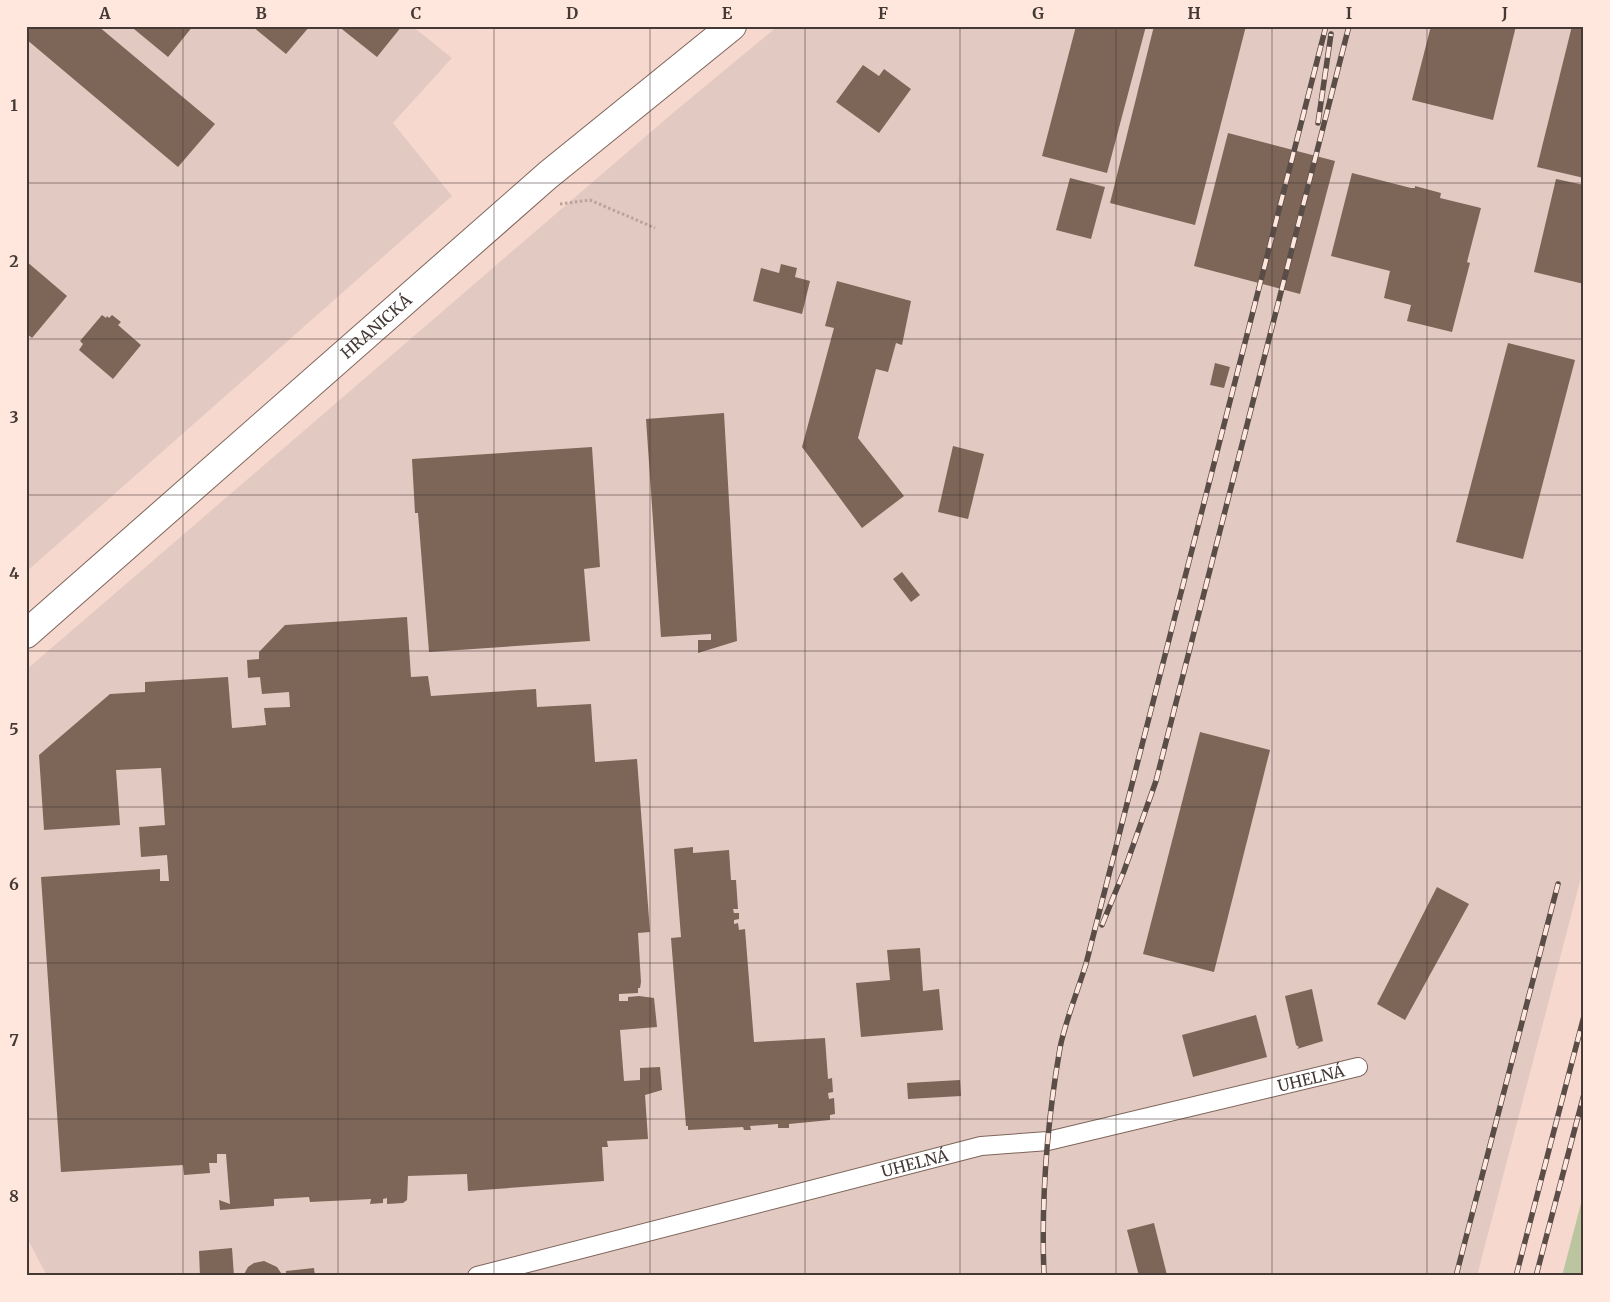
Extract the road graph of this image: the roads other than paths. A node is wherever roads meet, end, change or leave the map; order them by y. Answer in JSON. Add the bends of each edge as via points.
{"nodes":[{"id":1,"x":732,"y":26,"type":"edge"},
{"id":2,"x":26,"y":634,"type":"edge"},
{"id":3,"x":1358,"y":1067,"type":"dead end"},
{"id":4,"x":477,"y":1276,"type":"edge"}],
"edges":[{"from":1,"to":2,"type":"street","name":"HRANICKÁ","via":[[548,175]]},
{"from":3,"to":4,"type":"lane","name":"UHELNÁ","via":[[1048,1141],[981,1146]]}]}
